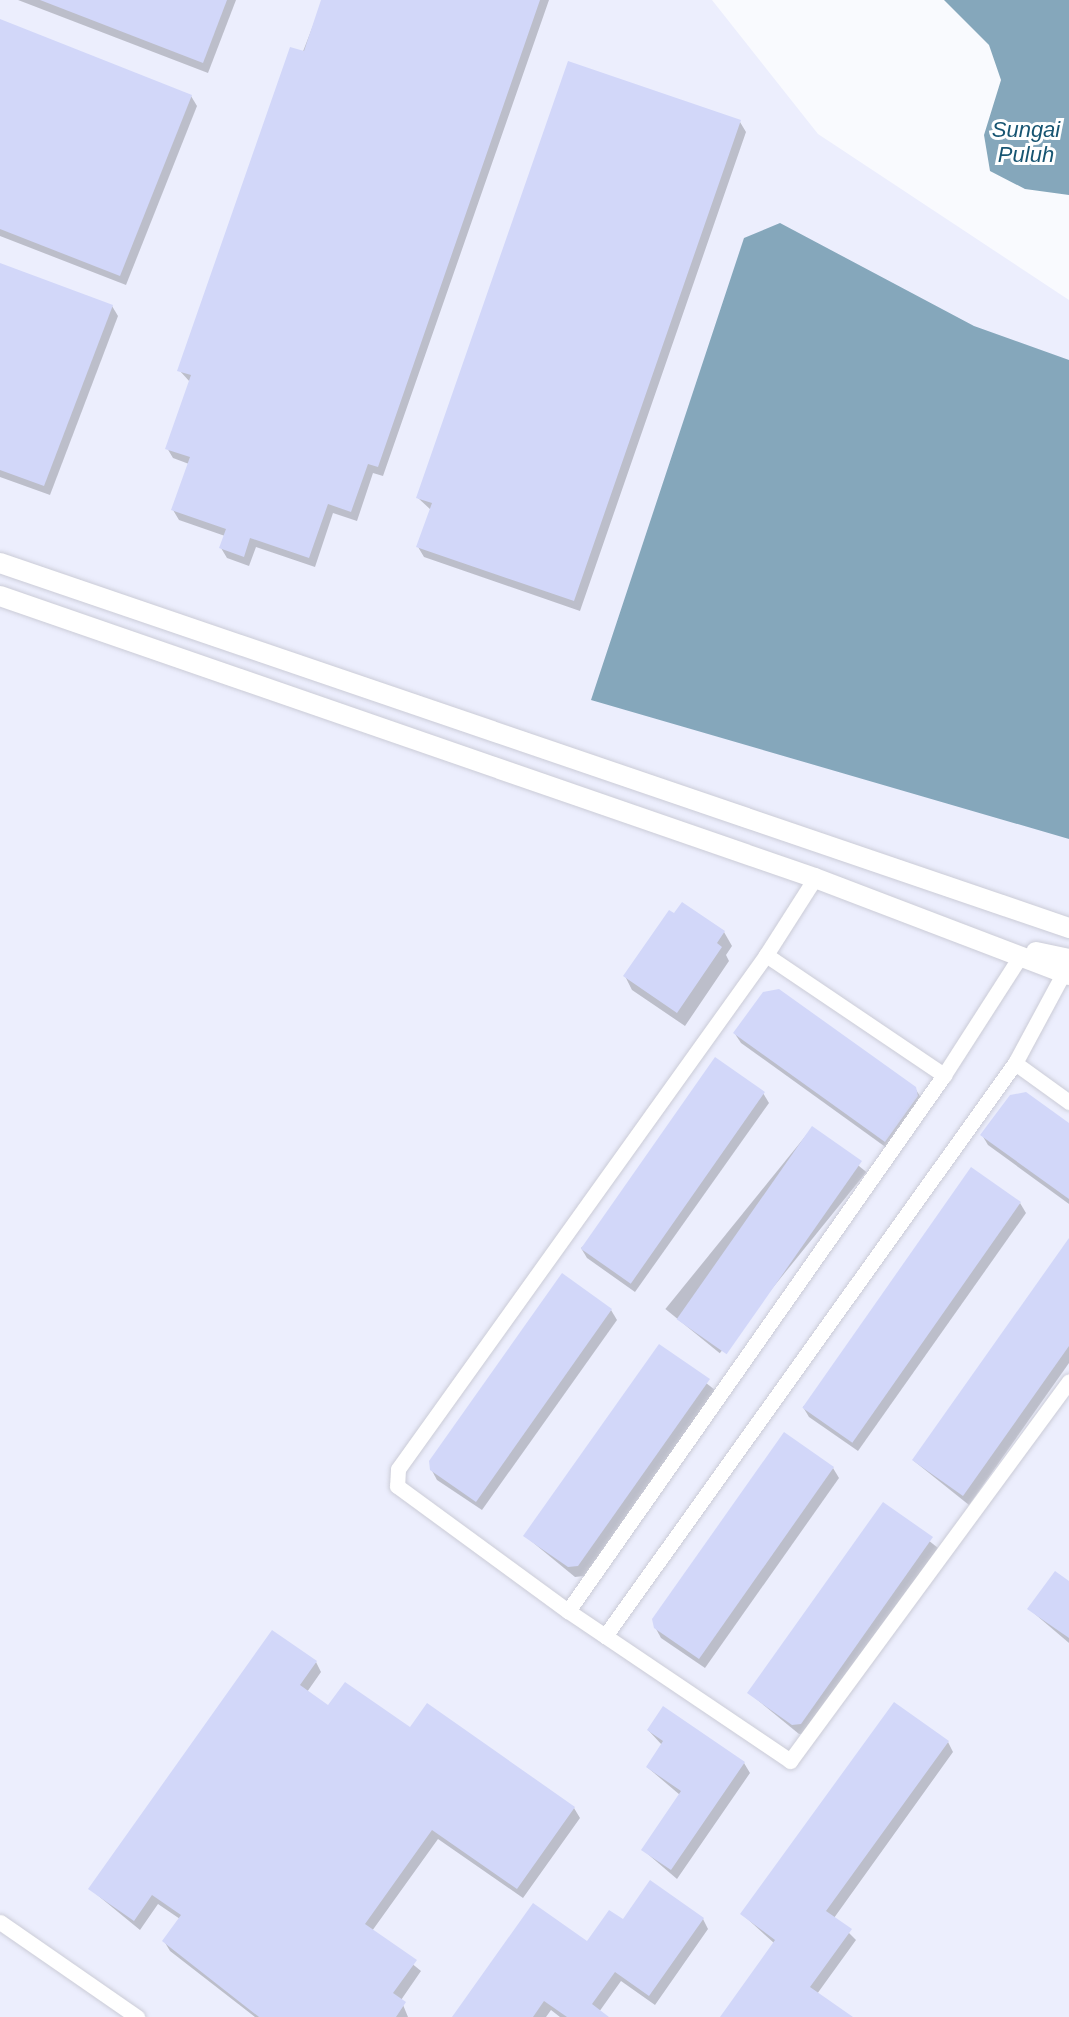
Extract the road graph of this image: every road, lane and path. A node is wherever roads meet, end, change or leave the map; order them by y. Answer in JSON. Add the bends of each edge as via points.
{"nodes":[{"id":1,"x":0,"y":563,"type":"edge"},
{"id":2,"x":0,"y":596,"type":"edge"},
{"id":3,"x":451,"y":717,"type":"junction"},
{"id":4,"x":441,"y":748,"type":"junction"},
{"id":5,"x":814,"y":878,"type":"junction"},
{"id":6,"x":1069,"y":928,"type":"edge"},
{"id":7,"x":1013,"y":952,"type":"junction"},
{"id":8,"x":766,"y":955,"type":"junction"},
{"id":9,"x":1067,"y":968,"type":"edge"},
{"id":10,"x":1015,"y":1063,"type":"junction"},
{"id":11,"x":944,"y":1075,"type":"junction"},
{"id":12,"x":1069,"y":1102,"type":"edge"},
{"id":13,"x":1069,"y":1381,"type":"edge"},
{"id":14,"x":568,"y":1611,"type":"junction"},
{"id":15,"x":604,"y":1636,"type":"junction"},
{"id":16,"x":0,"y":1922,"type":"edge"},
{"id":17,"x":136,"y":2017,"type":"edge"}],
"edges":[{"from":1,"to":3,"type":"street"},
{"from":2,"to":4,"type":"street"},
{"from":3,"to":4,"type":"street"},
{"from":3,"to":6,"type":"street"},
{"from":4,"to":5,"type":"street"},
{"from":5,"to":7,"type":"street"},
{"from":5,"to":8,"type":"street"},
{"from":7,"to":9,"type":"street"},
{"from":7,"to":11,"type":"street"},
{"from":8,"to":11,"type":"street"},
{"from":8,"to":14,"type":"street","via":[[398,1469],[397,1486],[410,1498]]},
{"from":9,"to":10,"type":"street"},
{"from":10,"to":12,"type":"street"},
{"from":10,"to":15,"type":"street"},
{"from":11,"to":14,"type":"street"},
{"from":13,"to":15,"type":"street","via":[[790,1761]]},
{"from":14,"to":15,"type":"street"},
{"from":16,"to":17,"type":"street"}]}
